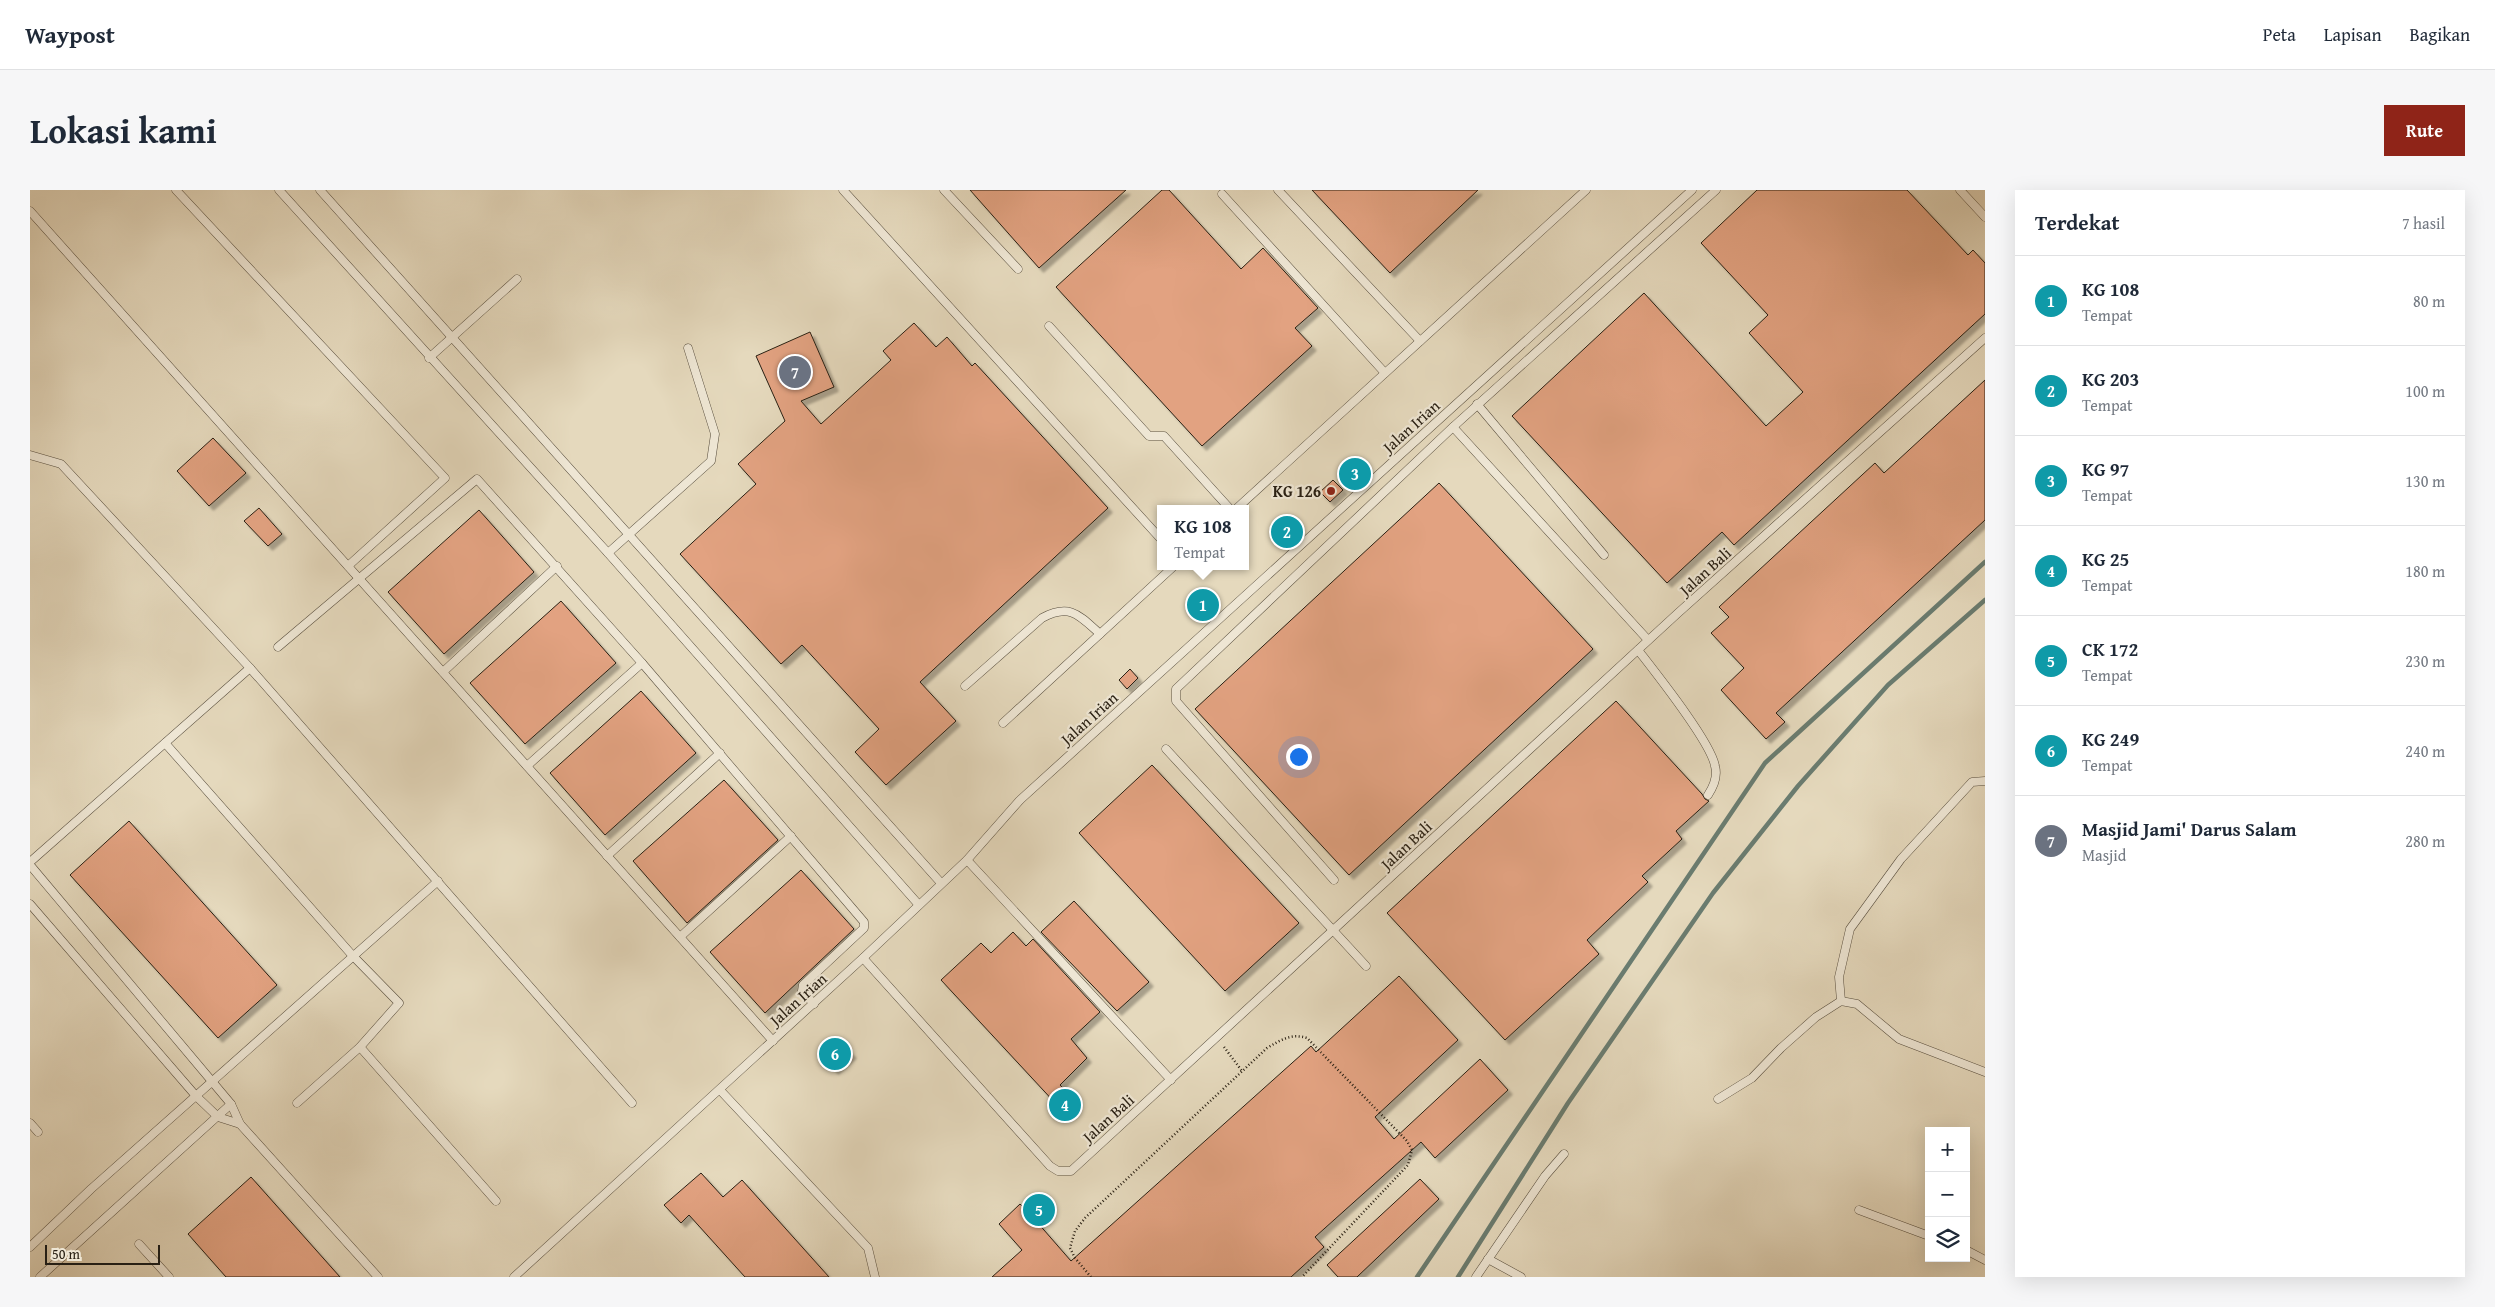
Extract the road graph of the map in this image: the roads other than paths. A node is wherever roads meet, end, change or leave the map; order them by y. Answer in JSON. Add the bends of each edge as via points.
{"nodes":[{"id":1,"x":176,"y":190,"type":"edge"},
{"id":2,"x":279,"y":190,"type":"edge"},
{"id":3,"x":320,"y":190,"type":"edge"},
{"id":4,"x":843,"y":190,"type":"edge"},
{"id":5,"x":944,"y":190,"type":"edge"},
{"id":6,"x":1278,"y":190,"type":"edge"},
{"id":7,"x":1586,"y":190,"type":"edge"},
{"id":8,"x":1692,"y":190,"type":"edge"},
{"id":9,"x":1716,"y":190,"type":"edge"},
{"id":10,"x":1960,"y":190,"type":"edge"},
{"id":11,"x":1222,"y":194,"type":"dead end"},
{"id":12,"x":30,"y":211,"type":"edge"},
{"id":13,"x":1985,"y":217,"type":"edge"},
{"id":14,"x":1018,"y":269,"type":"dead end"},
{"id":15,"x":517,"y":279,"type":"dead end"},
{"id":16,"x":1049,"y":326,"type":"dead end"},
{"id":17,"x":452,"y":338,"type":"junction"},
{"id":18,"x":1985,"y":338,"type":"edge"},
{"id":19,"x":1420,"y":342,"type":"junction"},
{"id":20,"x":688,"y":348,"type":"dead end"},
{"id":21,"x":429,"y":358,"type":"junction"},
{"id":22,"x":1385,"y":373,"type":"junction"},
{"id":23,"x":1478,"y":404,"type":"junction"},
{"id":24,"x":1453,"y":427,"type":"junction"},
{"id":25,"x":30,"y":455,"type":"edge"},
{"id":26,"x":1226,"y":505,"type":"edge"},
{"id":27,"x":1240,"y":505,"type":"edge"},
{"id":28,"x":629,"y":534,"type":"junction"},
{"id":29,"x":1157,"y":535,"type":"edge"},
{"id":30,"x":608,"y":553,"type":"junction"},
{"id":31,"x":1604,"y":555,"type":"dead end"},
{"id":32,"x":348,"y":566,"type":"junction"},
{"id":33,"x":557,"y":566,"type":"junction"},
{"id":34,"x":1170,"y":570,"type":"edge"},
{"id":35,"x":360,"y":580,"type":"junction"},
{"id":36,"x":1100,"y":634,"type":"junction"},
{"id":37,"x":1648,"y":640,"type":"junction"},
{"id":38,"x":278,"y":647,"type":"dead end"},
{"id":39,"x":1638,"y":650,"type":"junction"},
{"id":40,"x":642,"y":664,"type":"junction"},
{"id":41,"x":250,"y":668,"type":"junction"},
{"id":42,"x":443,"y":672,"type":"junction"},
{"id":43,"x":965,"y":686,"type":"dead end"},
{"id":44,"x":1003,"y":723,"type":"dead end"},
{"id":45,"x":165,"y":743,"type":"junction"},
{"id":46,"x":1166,"y":749,"type":"dead end"},
{"id":47,"x":720,"y":753,"type":"junction"},
{"id":48,"x":527,"y":766,"type":"junction"},
{"id":49,"x":1985,"y":781,"type":"edge"},
{"id":50,"x":1708,"y":795,"type":"dead end"},
{"id":51,"x":791,"y":836,"type":"junction"},
{"id":52,"x":607,"y":856,"type":"junction"},
{"id":53,"x":967,"y":860,"type":"junction"},
{"id":54,"x":30,"y":864,"type":"edge"},
{"id":55,"x":1334,"y":880,"type":"dead end"},
{"id":56,"x":438,"y":881,"type":"junction"},
{"id":57,"x":941,"y":883,"type":"junction"},
{"id":58,"x":30,"y":904,"type":"edge"},
{"id":59,"x":919,"y":905,"type":"junction"},
{"id":60,"x":1333,"y":930,"type":"junction"},
{"id":61,"x":680,"y":937,"type":"junction"},
{"id":62,"x":352,"y":955,"type":"junction"},
{"id":63,"x":863,"y":958,"type":"junction"},
{"id":64,"x":1366,"y":966,"type":"dead end"},
{"id":65,"x":1841,"y":1001,"type":"junction"},
{"id":66,"x":814,"y":1004,"type":"junction"},
{"id":67,"x":773,"y":1041,"type":"junction"},
{"id":68,"x":360,"y":1047,"type":"junction"},
{"id":69,"x":1985,"y":1072,"type":"edge"},
{"id":70,"x":1171,"y":1080,"type":"junction"},
{"id":71,"x":212,"y":1081,"type":"junction"},
{"id":72,"x":720,"y":1090,"type":"junction"},
{"id":73,"x":196,"y":1096,"type":"junction"},
{"id":74,"x":1718,"y":1099,"type":"dead end"},
{"id":75,"x":297,"y":1103,"type":"dead end"},
{"id":76,"x":632,"y":1103,"type":"dead end"},
{"id":77,"x":231,"y":1104,"type":"junction"},
{"id":78,"x":218,"y":1117,"type":"junction"},
{"id":79,"x":30,"y":1123,"type":"edge"},
{"id":80,"x":240,"y":1124,"type":"junction"},
{"id":81,"x":38,"y":1132,"type":"dead end"},
{"id":82,"x":1564,"y":1154,"type":"dead end"},
{"id":83,"x":496,"y":1201,"type":"dead end"},
{"id":84,"x":1859,"y":1210,"type":"dead end"},
{"id":85,"x":1925,"y":1235,"type":"edge"},
{"id":86,"x":139,"y":1244,"type":"dead end"},
{"id":87,"x":30,"y":1247,"type":"edge"},
{"id":88,"x":1970,"y":1252,"type":"edge"},
{"id":89,"x":1488,"y":1259,"type":"junction"},
{"id":90,"x":1985,"y":1260,"type":"edge"},
{"id":91,"x":40,"y":1277,"type":"edge"},
{"id":92,"x":169,"y":1277,"type":"edge"},
{"id":93,"x":378,"y":1277,"type":"edge"},
{"id":94,"x":514,"y":1277,"type":"edge"},
{"id":95,"x":875,"y":1277,"type":"edge"},
{"id":96,"x":1476,"y":1277,"type":"edge"},
{"id":97,"x":1521,"y":1277,"type":"edge"}],
"edges":[{"from":1,"to":32,"type":"lane","via":[[445,478]]},
{"from":2,"to":21,"type":"lane"},
{"from":3,"to":17,"type":"lane"},
{"from":4,"to":29,"type":"lane"},
{"from":5,"to":14,"type":"lane"},
{"from":6,"to":19,"type":"lane"},
{"from":7,"to":19,"type":"lane"},
{"from":8,"to":53,"type":"lane","name":"Jalan Irian","via":[[1020,800]]},
{"from":9,"to":23,"type":"lane"},
{"from":10,"to":13,"type":"lane"},
{"from":11,"to":22,"type":"lane"},
{"from":12,"to":32,"type":"lane"},
{"from":15,"to":17,"type":"lane"},
{"from":16,"to":26,"type":"lane","via":[[1149,436],[1164,436]]},
{"from":17,"to":21,"type":"lane"},
{"from":17,"to":28,"type":"lane"},
{"from":18,"to":37,"type":"lane","name":"Jalan Bali"},
{"from":19,"to":22,"type":"lane"},
{"from":20,"to":28,"type":"lane","via":[[715,434],[710,461]]},
{"from":21,"to":30,"type":"lane"},
{"from":22,"to":27,"type":"lane"},
{"from":23,"to":24,"type":"lane"},
{"from":23,"to":31,"type":"lane"},
{"from":24,"to":37,"type":"lane"},
{"from":24,"to":55,"type":"lane","via":[[1176,689],[1176,701]]},
{"from":25,"to":41,"type":"lane","via":[[61,464]]},
{"from":28,"to":30,"type":"lane"},
{"from":28,"to":57,"type":"lane"},
{"from":30,"to":59,"type":"lane"},
{"from":32,"to":35,"type":"lane"},
{"from":33,"to":35,"type":"lane","via":[[477,479]]},
{"from":33,"to":40,"type":"lane"},
{"from":33,"to":42,"type":"lane"},
{"from":34,"to":36,"type":"lane"},
{"from":35,"to":38,"type":"lane"},
{"from":35,"to":42,"type":"lane"},
{"from":36,"to":43,"type":"lane","via":[[1074,613],[1055,611],[1042,618]]},
{"from":36,"to":44,"type":"lane"},
{"from":37,"to":39,"type":"lane","name":"Jalan Bali"},
{"from":39,"to":50,"type":"lane","via":[[1706,744],[1715,763],[1715,782]]},
{"from":39,"to":60,"type":"lane","name":"Jalan Bali"},
{"from":40,"to":47,"type":"lane"},
{"from":40,"to":48,"type":"lane"},
{"from":41,"to":45,"type":"lane"},
{"from":41,"to":56,"type":"lane"},
{"from":42,"to":48,"type":"lane"},
{"from":45,"to":54,"type":"lane"},
{"from":45,"to":62,"type":"lane"},
{"from":46,"to":60,"type":"lane"},
{"from":47,"to":51,"type":"lane"},
{"from":47,"to":52,"type":"lane"},
{"from":48,"to":52,"type":"lane"},
{"from":49,"to":65,"type":"lane","via":[[1972,782],[1901,859],[1850,929],[1839,977]]},
{"from":51,"to":61,"type":"lane"},
{"from":51,"to":66,"type":"lane","via":[[864,922],[864,928],[803,985],[802,991]]},
{"from":52,"to":61,"type":"lane"},
{"from":53,"to":57,"type":"lane","name":"Jalan Irian"},
{"from":53,"to":70,"type":"lane"},
{"from":54,"to":71,"type":"lane"},
{"from":56,"to":62,"type":"lane"},
{"from":56,"to":76,"type":"lane"},
{"from":57,"to":59,"type":"lane","name":"Jalan Irian"},
{"from":58,"to":73,"type":"lane"},
{"from":59,"to":63,"type":"lane","name":"Jalan Irian"},
{"from":60,"to":64,"type":"lane"},
{"from":60,"to":70,"type":"lane","name":"Jalan Bali"},
{"from":61,"to":67,"type":"lane"},
{"from":62,"to":68,"type":"lane","via":[[399,1003]]},
{"from":62,"to":71,"type":"lane"},
{"from":63,"to":66,"type":"lane","name":"Jalan Irian"},
{"from":63,"to":70,"type":"lane","name":"Jalan Bali","via":[[1050,1166],[1058,1171],[1071,1170]]},
{"from":65,"to":69,"type":"lane","via":[[1857,1004],[1899,1039]]},
{"from":65,"to":74,"type":"lane","via":[[1816,1017],[1752,1078]]},
{"from":66,"to":67,"type":"lane","name":"Jalan Irian"},
{"from":67,"to":72,"type":"lane","name":"Jalan Irian"},
{"from":68,"to":75,"type":"lane"},
{"from":68,"to":83,"type":"lane"},
{"from":71,"to":73,"type":"lane"},
{"from":71,"to":77,"type":"lane"},
{"from":72,"to":94,"type":"lane","name":"Jalan Irian"},
{"from":72,"to":95,"type":"lane","via":[[868,1248]]},
{"from":73,"to":78,"type":"lane"},
{"from":73,"to":87,"type":"lane"},
{"from":77,"to":78,"type":"lane"},
{"from":77,"to":80,"type":"lane"},
{"from":78,"to":80,"type":"lane"},
{"from":78,"to":91,"type":"lane"},
{"from":79,"to":81,"type":"lane"},
{"from":80,"to":93,"type":"lane"},
{"from":82,"to":89,"type":"lane"},
{"from":84,"to":85,"type":"lane"},
{"from":86,"to":92,"type":"lane"},
{"from":88,"to":90,"type":"lane"},
{"from":89,"to":96,"type":"lane"},
{"from":89,"to":97,"type":"lane"}]}
